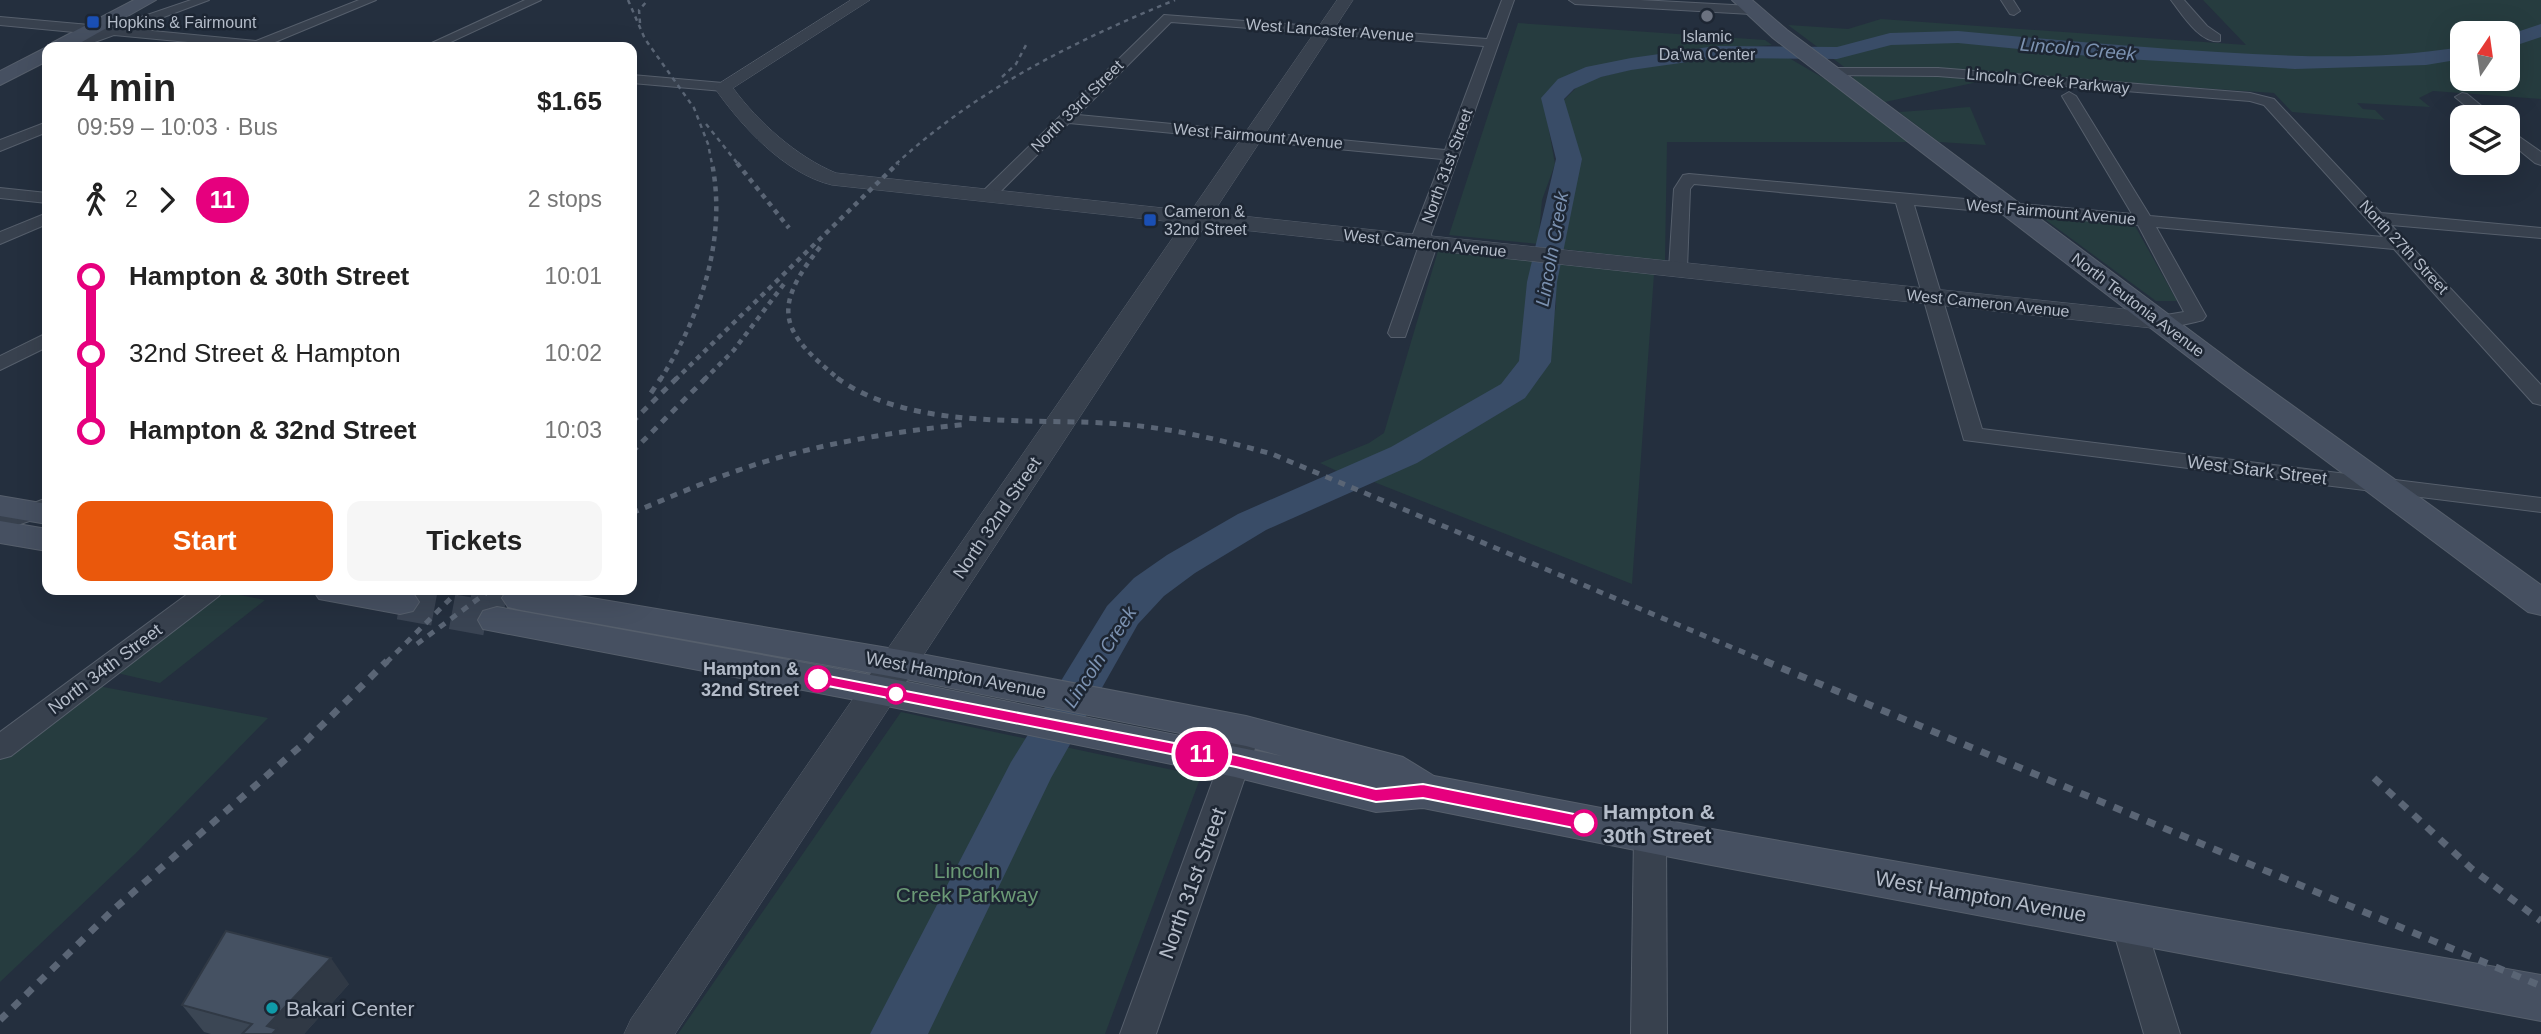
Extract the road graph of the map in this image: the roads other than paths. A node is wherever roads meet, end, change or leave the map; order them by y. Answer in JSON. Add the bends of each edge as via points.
{"nodes":[{"id":1,"x":147,"y":0,"type":"edge"},
{"id":2,"x":204,"y":0,"type":"edge"},
{"id":3,"x":370,"y":0,"type":"edge"},
{"id":4,"x":535,"y":0,"type":"edge"},
{"id":5,"x":862,"y":0,"type":"edge"},
{"id":6,"x":1345,"y":0,"type":"edge"},
{"id":7,"x":1508,"y":0,"type":"edge"},
{"id":8,"x":1575,"y":0,"type":"edge"},
{"id":9,"x":2177,"y":0,"type":"edge"},
{"id":10,"x":1746,"y":5,"type":"edge"},
{"id":11,"x":1168,"y":18,"type":"joint"},
{"id":12,"x":0,"y":21,"type":"edge"},
{"id":13,"x":1325,"y":29,"type":"junction"},
{"id":14,"x":91,"y":30,"type":"junction"},
{"id":15,"x":112,"y":32,"type":"junction"},
{"id":16,"x":2215,"y":38,"type":"dead end"},
{"id":17,"x":68,"y":42,"type":"edge"},
{"id":18,"x":83,"y":42,"type":"edge"},
{"id":19,"x":213,"y":42,"type":"edge"},
{"id":20,"x":263,"y":42,"type":"edge"},
{"id":21,"x":441,"y":42,"type":"edge"},
{"id":22,"x":1493,"y":43,"type":"junction"},
{"id":23,"x":42,"y":56,"type":"edge"},
{"id":24,"x":1829,"y":70,"type":"junction"},
{"id":25,"x":0,"y":79,"type":"edge"},
{"id":26,"x":637,"y":79,"type":"edge"},
{"id":27,"x":723,"y":87,"type":"junction"},
{"id":28,"x":2069,"y":96,"type":"dead end"},
{"id":29,"x":2462,"y":97,"type":"dead end"},
{"id":30,"x":2264,"y":100,"type":"joint"},
{"id":31,"x":2472,"y":105,"type":"edge"},
{"id":32,"x":1065,"y":118,"type":"junction"},
{"id":33,"x":42,"y":129,"type":"edge"},
{"id":34,"x":1253,"y":136,"type":"junction"},
{"id":35,"x":2520,"y":143,"type":"edge"},
{"id":36,"x":0,"y":146,"type":"edge"},
{"id":37,"x":1450,"y":155,"type":"junction"},
{"id":38,"x":2541,"y":160,"type":"edge"},
{"id":39,"x":0,"y":193,"type":"edge"},
{"id":40,"x":42,"y":197,"type":"edge"},
{"id":41,"x":986,"y":197,"type":"junction"},
{"id":42,"x":1903,"y":198,"type":"junction"},
{"id":43,"x":2010,"y":209,"type":"junction"},
{"id":44,"x":1197,"y":218,"type":"junction"},
{"id":45,"x":2376,"y":218,"type":"junction"},
{"id":46,"x":42,"y":220,"type":"edge"},
{"id":47,"x":2145,"y":220,"type":"junction"},
{"id":48,"x":2541,"y":233,"type":"edge"},
{"id":49,"x":0,"y":239,"type":"edge"},
{"id":50,"x":1423,"y":243,"type":"junction"},
{"id":51,"x":2399,"y":244,"type":"junction"},
{"id":52,"x":1678,"y":269,"type":"junction"},
{"id":53,"x":1934,"y":297,"type":"junction"},
{"id":54,"x":2161,"y":321,"type":"junction"},
{"id":55,"x":1398,"y":333,"type":"dead end"},
{"id":56,"x":42,"y":342,"type":"edge"},
{"id":57,"x":0,"y":364,"type":"edge"},
{"id":58,"x":2541,"y":398,"type":"edge"},
{"id":59,"x":2382,"y":486,"type":"junction"},
{"id":60,"x":2541,"y":505,"type":"edge"},
{"id":61,"x":0,"y":506,"type":"edge"},
{"id":62,"x":42,"y":517,"type":"edge"},
{"id":63,"x":42,"y":518,"type":"edge"},
{"id":64,"x":42,"y":519,"type":"edge"},
{"id":65,"x":0,"y":524,"type":"edge"},
{"id":66,"x":0,"y":532,"type":"edge"},
{"id":67,"x":203,"y":595,"type":"edge"},
{"id":68,"x":360,"y":595,"type":"edge"},
{"id":69,"x":400,"y":602,"type":"tunnel mouth"},
{"id":70,"x":2541,"y":603,"type":"edge"},
{"id":71,"x":509,"y":609,"type":"tunnel mouth"},
{"id":72,"x":891,"y":677,"type":"junction"},
{"id":73,"x":1241,"y":746,"type":"junction"},
{"id":74,"x":0,"y":748,"type":"edge"},
{"id":75,"x":1650,"y":836,"type":"junction"},
{"id":76,"x":2128,"y":923,"type":"junction"},
{"id":77,"x":2541,"y":998,"type":"edge"},
{"id":78,"x":648,"y":1034,"type":"edge"},
{"id":79,"x":1138,"y":1034,"type":"edge"},
{"id":80,"x":1648,"y":1034,"type":"edge"},
{"id":81,"x":2162,"y":1034,"type":"edge"}],
"edges":[{"from":1,"to":14,"type":"main road"},
{"from":2,"to":15,"type":"street"},
{"from":3,"to":20,"type":"street"},
{"from":4,"to":21,"type":"street"},
{"from":5,"to":27,"type":"street"},
{"from":6,"to":13,"type":"street","name":"North 32nd Street"},
{"from":7,"to":22,"type":"street","name":"North 31st Street"},
{"from":8,"to":10,"type":"street"},
{"from":9,"to":16,"type":"street"},
{"from":10,"to":24,"type":"main road","name":"North Teutonia Avenue"},
{"from":11,"to":13,"type":"street","name":"West Lancaster Avenue"},
{"from":11,"to":32,"type":"street","name":"North 33rd Street"},
{"from":12,"to":14,"type":"street"},
{"from":13,"to":22,"type":"street","name":"West Lancaster Avenue"},
{"from":13,"to":34,"type":"street","name":"North 32nd Street"},
{"from":14,"to":15,"type":"street"},
{"from":14,"to":17,"type":"main road"},
{"from":15,"to":18,"type":"street"},
{"from":15,"to":19,"type":"street"},
{"from":22,"to":37,"type":"street","name":"North 31st Street"},
{"from":23,"to":25,"type":"main road"},
{"from":24,"to":30,"type":"street","name":"Lincoln Creek Parkway","via":[[1938,72]]},
{"from":24,"to":43,"type":"main road","name":"North Teutonia Avenue"},
{"from":26,"to":27,"type":"street"},
{"from":27,"to":41,"type":"street","name":"West Cameron Avenue","via":[[816,174]]},
{"from":28,"to":47,"type":"street"},
{"from":29,"to":31,"type":"street"},
{"from":30,"to":45,"type":"street","name":"North 27th Street","via":[[2275,106]]},
{"from":32,"to":34,"type":"street","name":"West Fairmount Avenue"},
{"from":32,"to":41,"type":"street","name":"North 33rd Street"},
{"from":33,"to":36,"type":"street"},
{"from":34,"to":37,"type":"street","name":"West Fairmount Avenue"},
{"from":34,"to":44,"type":"street","name":"North 32nd Street"},
{"from":35,"to":38,"type":"street"},
{"from":37,"to":50,"type":"street","name":"North 31st Street","via":[[1422,233]]},
{"from":39,"to":40,"type":"street"},
{"from":41,"to":44,"type":"street","name":"West Cameron Avenue"},
{"from":42,"to":43,"type":"street","name":"West Fairmount Avenue"},
{"from":42,"to":52,"type":"street","name":"West Fairmount Avenue","via":[[1689,179],[1682,189]]},
{"from":42,"to":53,"type":"street"},
{"from":43,"to":47,"type":"street","name":"West Fairmount Avenue"},
{"from":43,"to":54,"type":"main road","name":"North Teutonia Avenue"},
{"from":44,"to":50,"type":"street","name":"West Cameron Avenue"},
{"from":44,"to":72,"type":"street","name":"North 32nd Street"},
{"from":45,"to":48,"type":"street"},
{"from":45,"to":51,"type":"street","name":"North 27th Street"},
{"from":46,"to":49,"type":"street"},
{"from":47,"to":51,"type":"street","name":"West Fairmount Avenue"},
{"from":47,"to":54,"type":"street","via":[[2196,316]]},
{"from":50,"to":52,"type":"street","name":"West Cameron Avenue"},
{"from":50,"to":55,"type":"street","name":"North 31st Street","via":[[1426,251]]},
{"from":51,"to":58,"type":"street","name":"North 27th Street"},
{"from":52,"to":53,"type":"street","name":"West Cameron Avenue"},
{"from":53,"to":54,"type":"street","name":"West Cameron Avenue"},
{"from":53,"to":59,"type":"street","name":"West Stark Street","via":[[1972,435]]},
{"from":54,"to":59,"type":"main road","name":"North Teutonia Avenue"},
{"from":56,"to":57,"type":"street"},
{"from":59,"to":60,"type":"street","name":"West Stark Street"},
{"from":59,"to":70,"type":"main road","name":"North Teutonia Avenue"},
{"from":61,"to":62,"type":"main road"},
{"from":63,"to":65,"type":"street"},
{"from":64,"to":66,"type":"main road"},
{"from":67,"to":74,"type":"street","name":"North 34th Street"},
{"from":68,"to":69,"type":"main road"},
{"from":71,"to":72,"type":"main road","name":"West Hampton Avenue"},
{"from":72,"to":73,"type":"main road","name":"West Hampton Avenue"},
{"from":72,"to":78,"type":"street","name":"North 32nd Street"},
{"from":73,"to":75,"type":"main road","name":"West Hampton Avenue","via":[[1376,796],[1423,791]]},
{"from":73,"to":79,"type":"street","name":"North 31st Street"},
{"from":75,"to":76,"type":"main road","name":"West Hampton Avenue"},
{"from":75,"to":80,"type":"street"},
{"from":76,"to":77,"type":"main road","name":"West Hampton Avenue"},
{"from":76,"to":81,"type":"street"}]}
